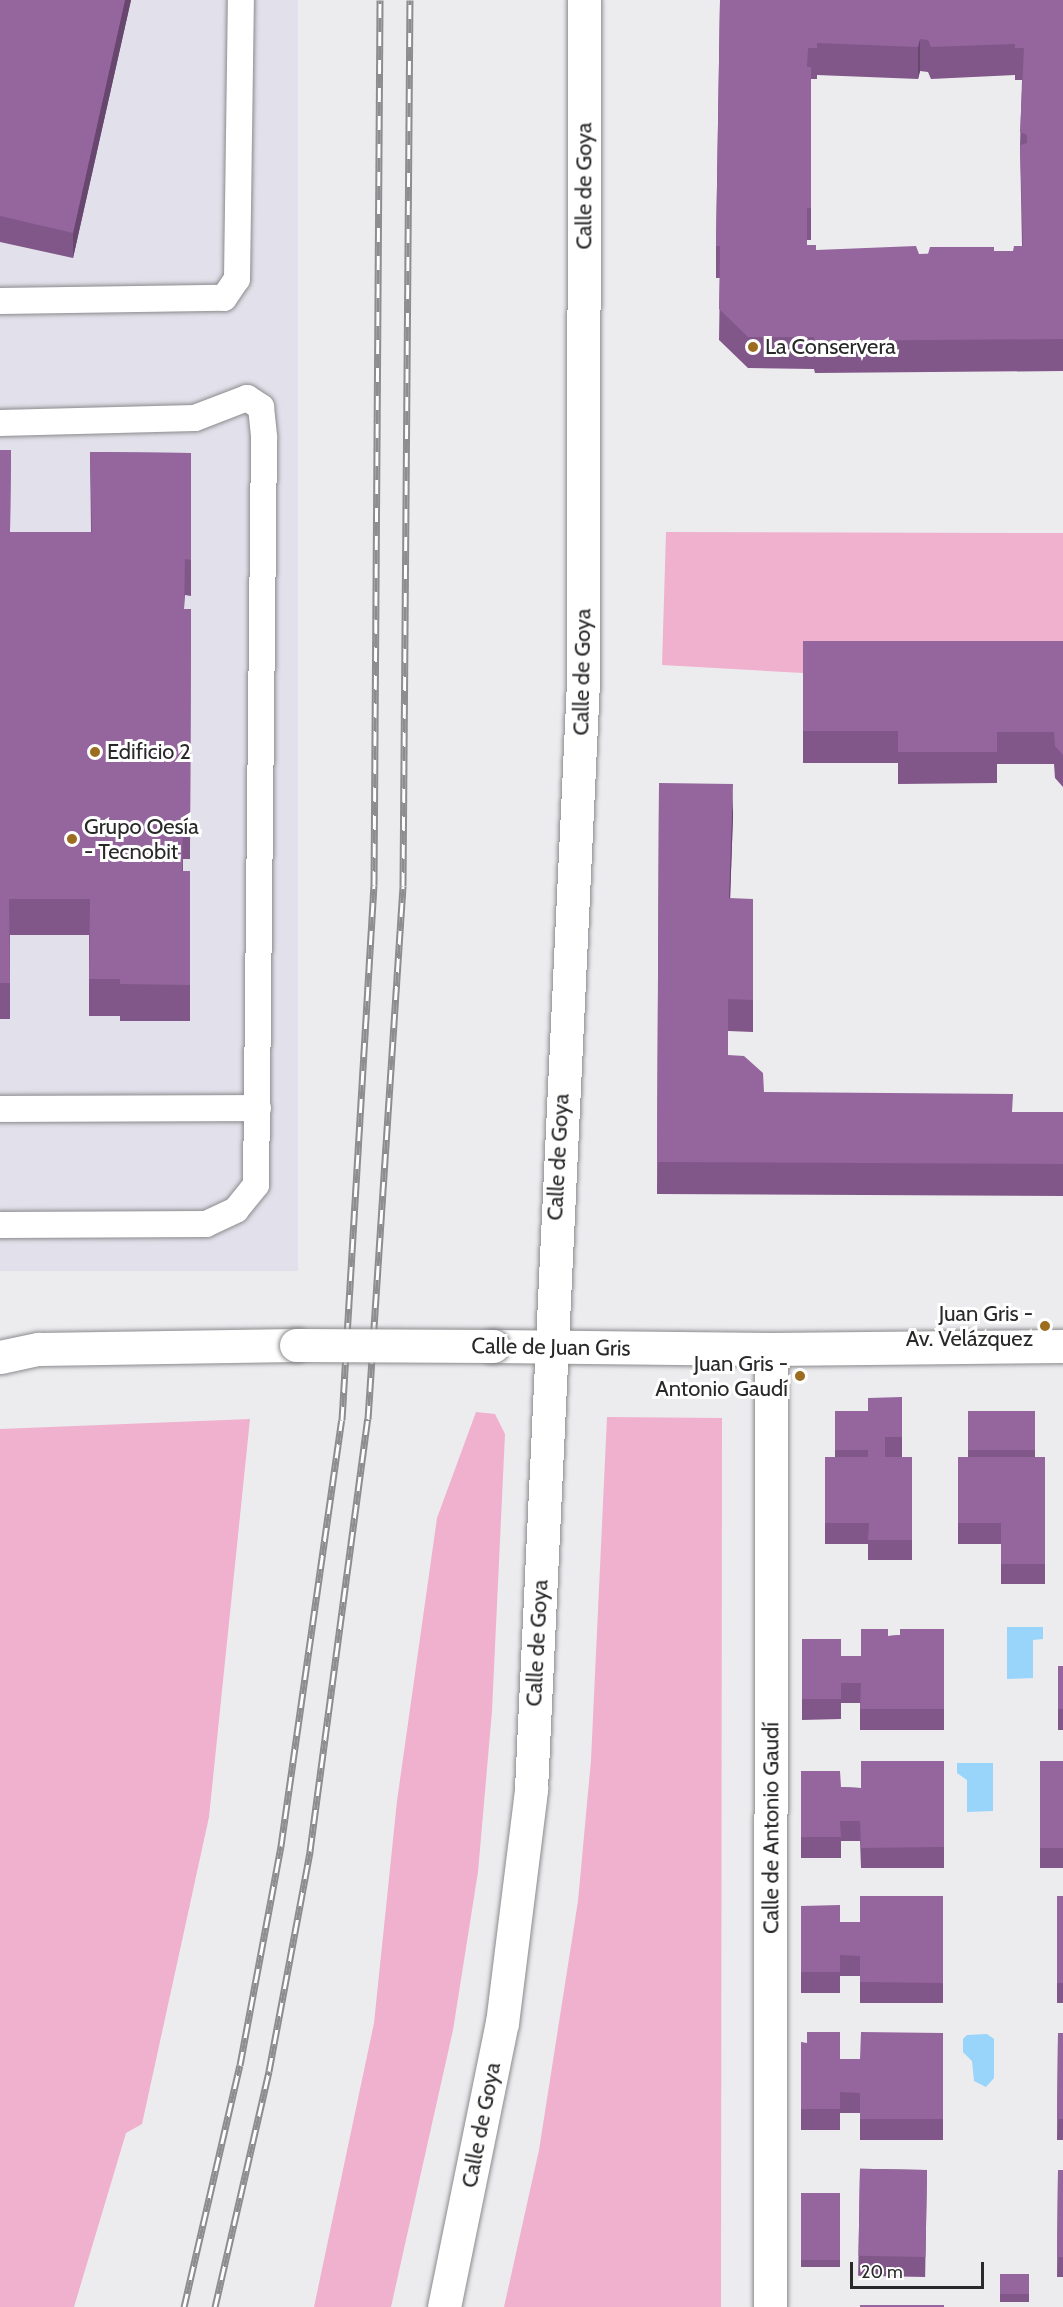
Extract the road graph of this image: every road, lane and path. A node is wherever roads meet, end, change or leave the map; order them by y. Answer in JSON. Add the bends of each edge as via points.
{"nodes":[{"id":1,"x":241,"y":0,"type":"edge"},
{"id":2,"x":584,"y":0,"type":"edge"},
{"id":3,"x":0,"y":301,"type":"edge"},
{"id":4,"x":0,"y":423,"type":"edge"},
{"id":5,"x":258,"y":1108,"type":"junction"},
{"id":6,"x":0,"y":1109,"type":"edge"},
{"id":7,"x":0,"y":1225,"type":"edge"},
{"id":8,"x":0,"y":1341,"type":"edge"},
{"id":9,"x":1063,"y":1346,"type":"edge"},
{"id":10,"x":550,"y":1347,"type":"junction"},
{"id":11,"x":39,"y":1348,"type":"junction"},
{"id":12,"x":771,"y":1349,"type":"junction"},
{"id":13,"x":0,"y":1357,"type":"edge"},
{"id":14,"x":444,"y":2307,"type":"edge"},
{"id":15,"x":770,"y":2307,"type":"edge"}],
"edges":[{"from":1,"to":3,"type":"lane","via":[[237,279],[224,298]]},
{"from":2,"to":10,"type":"street","name":"Calle de Goya","via":[[583,681]]},
{"from":4,"to":5,"type":"lane","via":[[195,418],[247,398],[261,407],[264,438]]},
{"from":5,"to":6,"type":"lane"},
{"from":5,"to":7,"type":"lane","via":[[256,1185],[236,1210],[206,1224]]},
{"from":8,"to":11,"type":"street","name":"Calle de Juan Gris"},
{"from":9,"to":12,"type":"street","name":"Calle de Juan Gris"},
{"from":10,"to":11,"type":"street","name":"Calle de Juan Gris","bridge":true},
{"from":10,"to":12,"type":"street","name":"Calle de Juan Gris"},
{"from":10,"to":14,"type":"street","name":"Calle de Goya","via":[[531,1789],[502,2023]]},
{"from":11,"to":13,"type":"street","name":"Calle de Juan Gris"},
{"from":12,"to":15,"type":"street","name":"Calle de Antonio Gaudí"}]}
